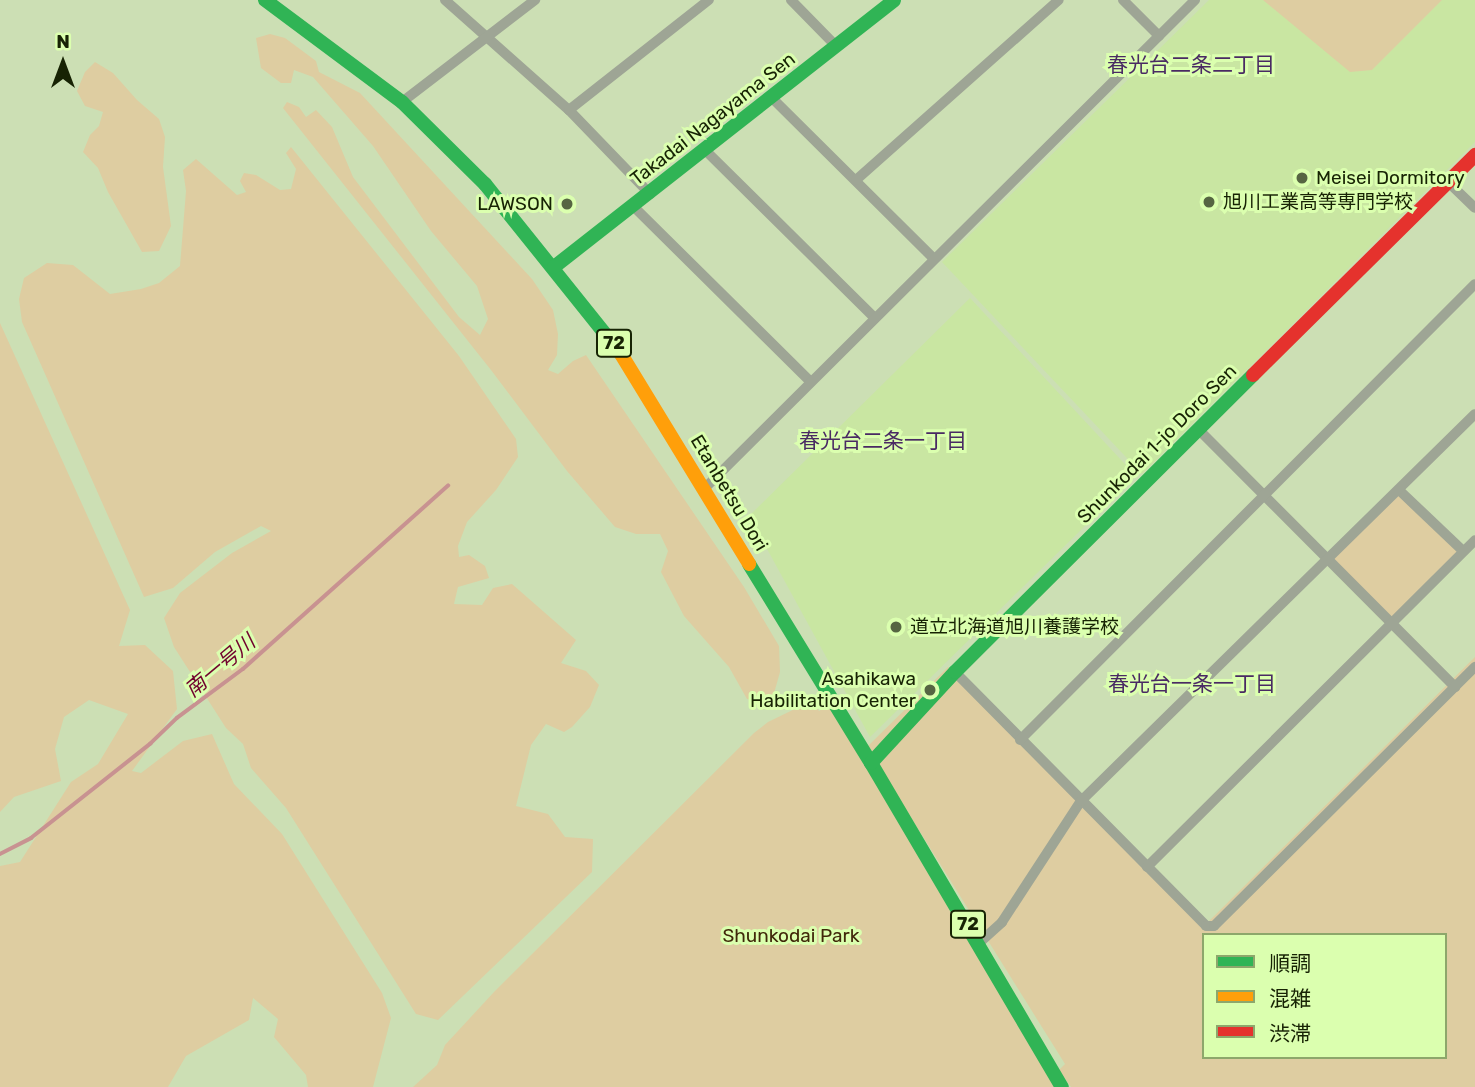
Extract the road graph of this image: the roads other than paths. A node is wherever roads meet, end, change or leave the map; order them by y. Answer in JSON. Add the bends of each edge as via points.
{"nodes":[{"id":1,"x":265,"y":0,"type":"edge"},
{"id":2,"x":446,"y":0,"type":"edge"},
{"id":3,"x":535,"y":0,"type":"edge"},
{"id":4,"x":709,"y":0,"type":"edge"},
{"id":5,"x":790,"y":0,"type":"edge"},
{"id":6,"x":894,"y":0,"type":"edge"},
{"id":7,"x":1059,"y":0,"type":"edge"},
{"id":8,"x":1123,"y":0,"type":"edge"},
{"id":9,"x":1195,"y":0,"type":"edge"},
{"id":10,"x":1158,"y":36,"type":"junction"},
{"id":11,"x":490,"y":37,"type":"junction"},
{"id":12,"x":836,"y":46,"type":"junction"},
{"id":13,"x":772,"y":98,"type":"junction"},
{"id":14,"x":402,"y":102,"type":"junction"},
{"id":15,"x":569,"y":110,"type":"junction"},
{"id":16,"x":705,"y":150,"type":"junction"},
{"id":17,"x":1475,"y":155,"type":"edge"},
{"id":18,"x":856,"y":180,"type":"junction"},
{"id":19,"x":1448,"y":182,"type":"junction"},
{"id":20,"x":650,"y":194,"type":"junction"},
{"id":21,"x":633,"y":206,"type":"junction"},
{"id":22,"x":1475,"y":208,"type":"edge"},
{"id":23,"x":934,"y":259,"type":"junction"},
{"id":24,"x":554,"y":267,"type":"junction"},
{"id":25,"x":1475,"y":284,"type":"edge"},
{"id":26,"x":875,"y":318,"type":"junction"},
{"id":27,"x":811,"y":382,"type":"junction"},
{"id":28,"x":1475,"y":414,"type":"edge"},
{"id":29,"x":1199,"y":430,"type":"junction"},
{"id":30,"x":704,"y":489,"type":"junction"},
{"id":31,"x":1399,"y":490,"type":"junction"},
{"id":32,"x":1264,"y":495,"type":"junction"},
{"id":33,"x":1475,"y":540,"type":"edge"},
{"id":34,"x":1463,"y":551,"type":"junction"},
{"id":35,"x":1328,"y":562,"type":"junction"},
{"id":36,"x":1391,"y":623,"type":"junction"},
{"id":37,"x":1475,"y":667,"type":"edge"},
{"id":38,"x":955,"y":672,"type":"junction"},
{"id":39,"x":1454,"y":687,"type":"junction"},
{"id":40,"x":1020,"y":740,"type":"junction"},
{"id":41,"x":871,"y":763,"type":"junction"},
{"id":42,"x":1081,"y":801,"type":"junction"},
{"id":43,"x":1147,"y":867,"type":"junction"},
{"id":44,"x":979,"y":943,"type":"junction"},
{"id":45,"x":1062,"y":1087,"type":"edge"}],
"edges":[{"from":1,"to":14,"type":"main road","name":"Etanbetsu Dori","number":"72"},
{"from":2,"to":11,"type":"street"},
{"from":3,"to":11,"type":"street"},
{"from":4,"to":15,"type":"street"},
{"from":5,"to":12,"type":"street"},
{"from":6,"to":12,"type":"main road","name":"Takadai Nagayama Sen"},
{"from":7,"to":18,"type":"street"},
{"from":8,"to":10,"type":"street"},
{"from":9,"to":10,"type":"street"},
{"from":10,"to":23,"type":"street"},
{"from":11,"to":14,"type":"street"},
{"from":11,"to":15,"type":"street"},
{"from":12,"to":13,"type":"main road","name":"Takadai Nagayama Sen"},
{"from":13,"to":16,"type":"main road","name":"Takadai Nagayama Sen"},
{"from":13,"to":18,"type":"street"},
{"from":14,"to":24,"type":"main road","name":"Etanbetsu Dori","number":"72","via":[[485,184]]},
{"from":15,"to":20,"type":"street"},
{"from":16,"to":20,"type":"main road","name":"Takadai Nagayama Sen"},
{"from":16,"to":26,"type":"street"},
{"from":17,"to":19,"type":"main road","name":"Shunkodai 1-jo Doro Sen"},
{"from":18,"to":23,"type":"street"},
{"from":19,"to":22,"type":"street"},
{"from":19,"to":29,"type":"main road","name":"Shunkodai 1-jo Doro Sen"},
{"from":20,"to":21,"type":"main road","name":"Takadai Nagayama Sen"},
{"from":21,"to":24,"type":"main road","name":"Takadai Nagayama Sen"},
{"from":21,"to":27,"type":"street"},
{"from":23,"to":26,"type":"street"},
{"from":24,"to":30,"type":"main road","name":"Etanbetsu Dori","number":"72","via":[[613,342]]},
{"from":25,"to":32,"type":"street"},
{"from":26,"to":27,"type":"street"},
{"from":27,"to":30,"type":"street"},
{"from":28,"to":31,"type":"street"},
{"from":29,"to":32,"type":"street"},
{"from":29,"to":38,"type":"main road","name":"Shunkodai 1-jo Doro Sen"},
{"from":30,"to":41,"type":"main road","name":"Etanbetsu Dori","number":"72"},
{"from":31,"to":34,"type":"street"},
{"from":31,"to":35,"type":"street"},
{"from":32,"to":35,"type":"street"},
{"from":32,"to":40,"type":"street"},
{"from":33,"to":34,"type":"street"},
{"from":34,"to":36,"type":"street"},
{"from":35,"to":36,"type":"street"},
{"from":35,"to":42,"type":"street"},
{"from":36,"to":39,"type":"street"},
{"from":36,"to":43,"type":"street"},
{"from":37,"to":39,"type":"street"},
{"from":38,"to":40,"type":"street"},
{"from":38,"to":41,"type":"main road","name":"Shunkodai 1-jo Doro Sen"},
{"from":39,"to":43,"type":"street","via":[[1214,926],[1206,926]]},
{"from":40,"to":42,"type":"street"},
{"from":41,"to":44,"type":"main road","name":"Etanbetsu Dori","number":"72"},
{"from":42,"to":43,"type":"street"},
{"from":42,"to":44,"type":"street","via":[[1002,922]]},
{"from":44,"to":45,"type":"main road","name":"Etanbetsu Dori","number":"72"}]}
